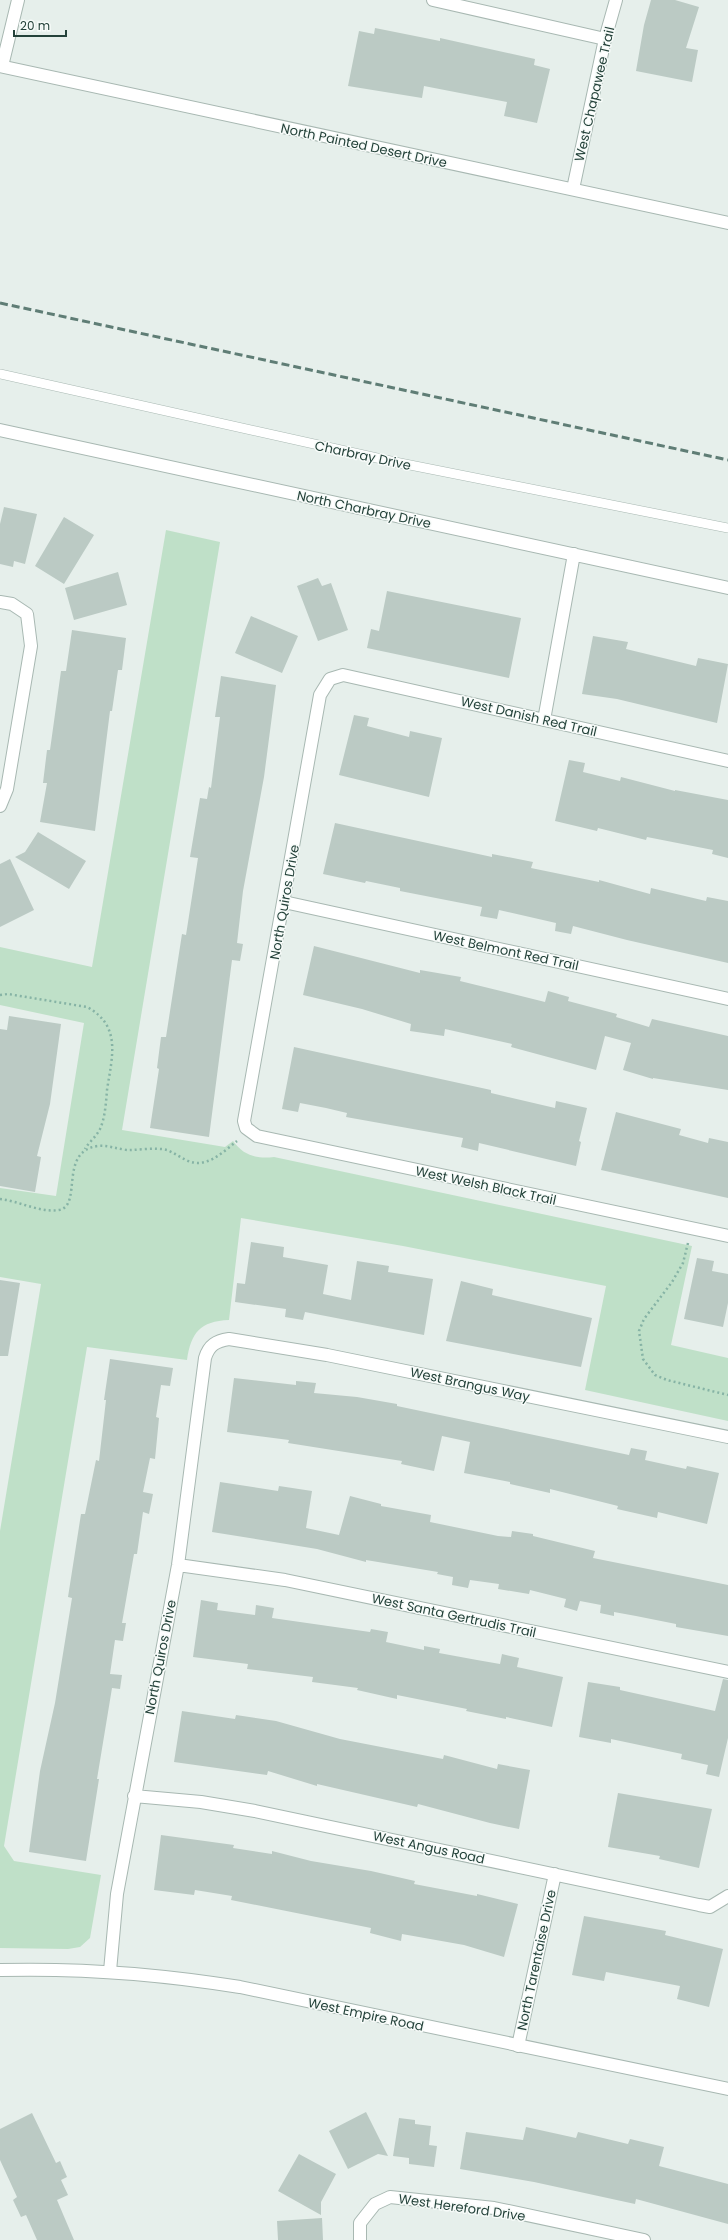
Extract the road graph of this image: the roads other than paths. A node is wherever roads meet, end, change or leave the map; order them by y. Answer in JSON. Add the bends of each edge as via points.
{"nodes":[{"id":1,"x":18,"y":0,"type":"edge"},
{"id":2,"x":433,"y":0,"type":"edge"},
{"id":3,"x":616,"y":0,"type":"edge"},
{"id":4,"x":605,"y":39,"type":"junction"},
{"id":5,"x":1,"y":66,"type":"edge"},
{"id":6,"x":573,"y":189,"type":"junction"},
{"id":7,"x":728,"y":223,"type":"edge"},
{"id":8,"x":0,"y":374,"type":"edge"},
{"id":9,"x":0,"y":430,"type":"edge"},
{"id":10,"x":728,"y":528,"type":"edge"},
{"id":11,"x":574,"y":554,"type":"junction"},
{"id":12,"x":728,"y":588,"type":"edge"},
{"id":13,"x":0,"y":602,"type":"edge"},
{"id":14,"x":330,"y":679,"type":"joint"},
{"id":15,"x":544,"y":720,"type":"junction"},
{"id":16,"x":728,"y":762,"type":"edge"},
{"id":17,"x":0,"y":806,"type":"edge"},
{"id":18,"x":284,"y":902,"type":"junction"},
{"id":19,"x":728,"y":999,"type":"edge"},
{"id":20,"x":246,"y":1128,"type":"joint"},
{"id":21,"x":728,"y":1236,"type":"edge"},
{"id":22,"x":212,"y":1344,"type":"joint"},
{"id":23,"x":728,"y":1437,"type":"edge"},
{"id":24,"x":178,"y":1565,"type":"junction"},
{"id":25,"x":728,"y":1672,"type":"edge"},
{"id":26,"x":134,"y":1796,"type":"junction"},
{"id":27,"x":555,"y":1874,"type":"junction"},
{"id":28,"x":725,"y":1899,"type":"edge"},
{"id":29,"x":0,"y":1970,"type":"edge"},
{"id":30,"x":110,"y":1971,"type":"junction"},
{"id":31,"x":518,"y":2046,"type":"junction"},
{"id":32,"x":728,"y":2089,"type":"edge"},
{"id":33,"x":360,"y":2240,"type":"edge"},
{"id":34,"x":644,"y":2240,"type":"edge"}],
"edges":[{"from":1,"to":5,"type":"street"},
{"from":2,"to":4,"type":"street"},
{"from":3,"to":4,"type":"street","name":"West Chapawee Trail"},
{"from":4,"to":6,"type":"street","name":"West Chapawee Trail"},
{"from":5,"to":6,"type":"street","name":"North Painted Desert Drive"},
{"from":6,"to":7,"type":"street","name":"North Painted Desert Drive"},
{"from":8,"to":10,"type":"lane","name":"Charbray Drive","via":[[395,462]]},
{"from":9,"to":11,"type":"street","name":"North Charbray Drive"},
{"from":11,"to":12,"type":"street","name":"North Charbray Drive"},
{"from":11,"to":15,"type":"street"},
{"from":13,"to":17,"type":"street","via":[[12,604],[27,614],[30,646],[7,789]]},
{"from":14,"to":15,"type":"street","name":"West Danish Red Trail","via":[[343,675]]},
{"from":14,"to":18,"type":"street","name":"North Quiros Drive","via":[[320,695]]},
{"from":15,"to":16,"type":"street","name":"West Danish Red Trail"},
{"from":18,"to":19,"type":"street","name":"West Belmont Red Trail"},
{"from":18,"to":20,"type":"street","name":"North Quiros Drive","via":[[244,1116]]},
{"from":20,"to":21,"type":"street","name":"West Welsh Black Trail","via":[[257,1136]]},
{"from":22,"to":23,"type":"street","name":"West Brangus Way","via":[[229,1339],[327,1355]]},
{"from":22,"to":24,"type":"street","name":"North Quiros Drive","via":[[205,1358]]},
{"from":24,"to":25,"type":"street","name":"West Santa Gertrudis Trail","via":[[285,1580]]},
{"from":24,"to":26,"type":"street","name":"North Quiros Drive"},
{"from":26,"to":27,"type":"street","name":"West Angus Road","via":[[201,1802],[254,1811]]},
{"from":26,"to":30,"type":"street","name":"North Quiros Drive","via":[[117,1894]]},
{"from":27,"to":28,"type":"street","name":"West Angus Road","via":[[699,1905],[710,1906]]},
{"from":27,"to":31,"type":"street","name":"North Tarentaise Drive"},
{"from":29,"to":30,"type":"street","name":"West Empire Road"},
{"from":30,"to":31,"type":"street","name":"West Empire Road","via":[[178,1977],[240,1987]]},
{"from":31,"to":32,"type":"street","name":"West Empire Road"},
{"from":33,"to":34,"type":"street","name":"West Hereford Drive","via":[[360,2223],[375,2204],[390,2197],[494,2208]]}]}
